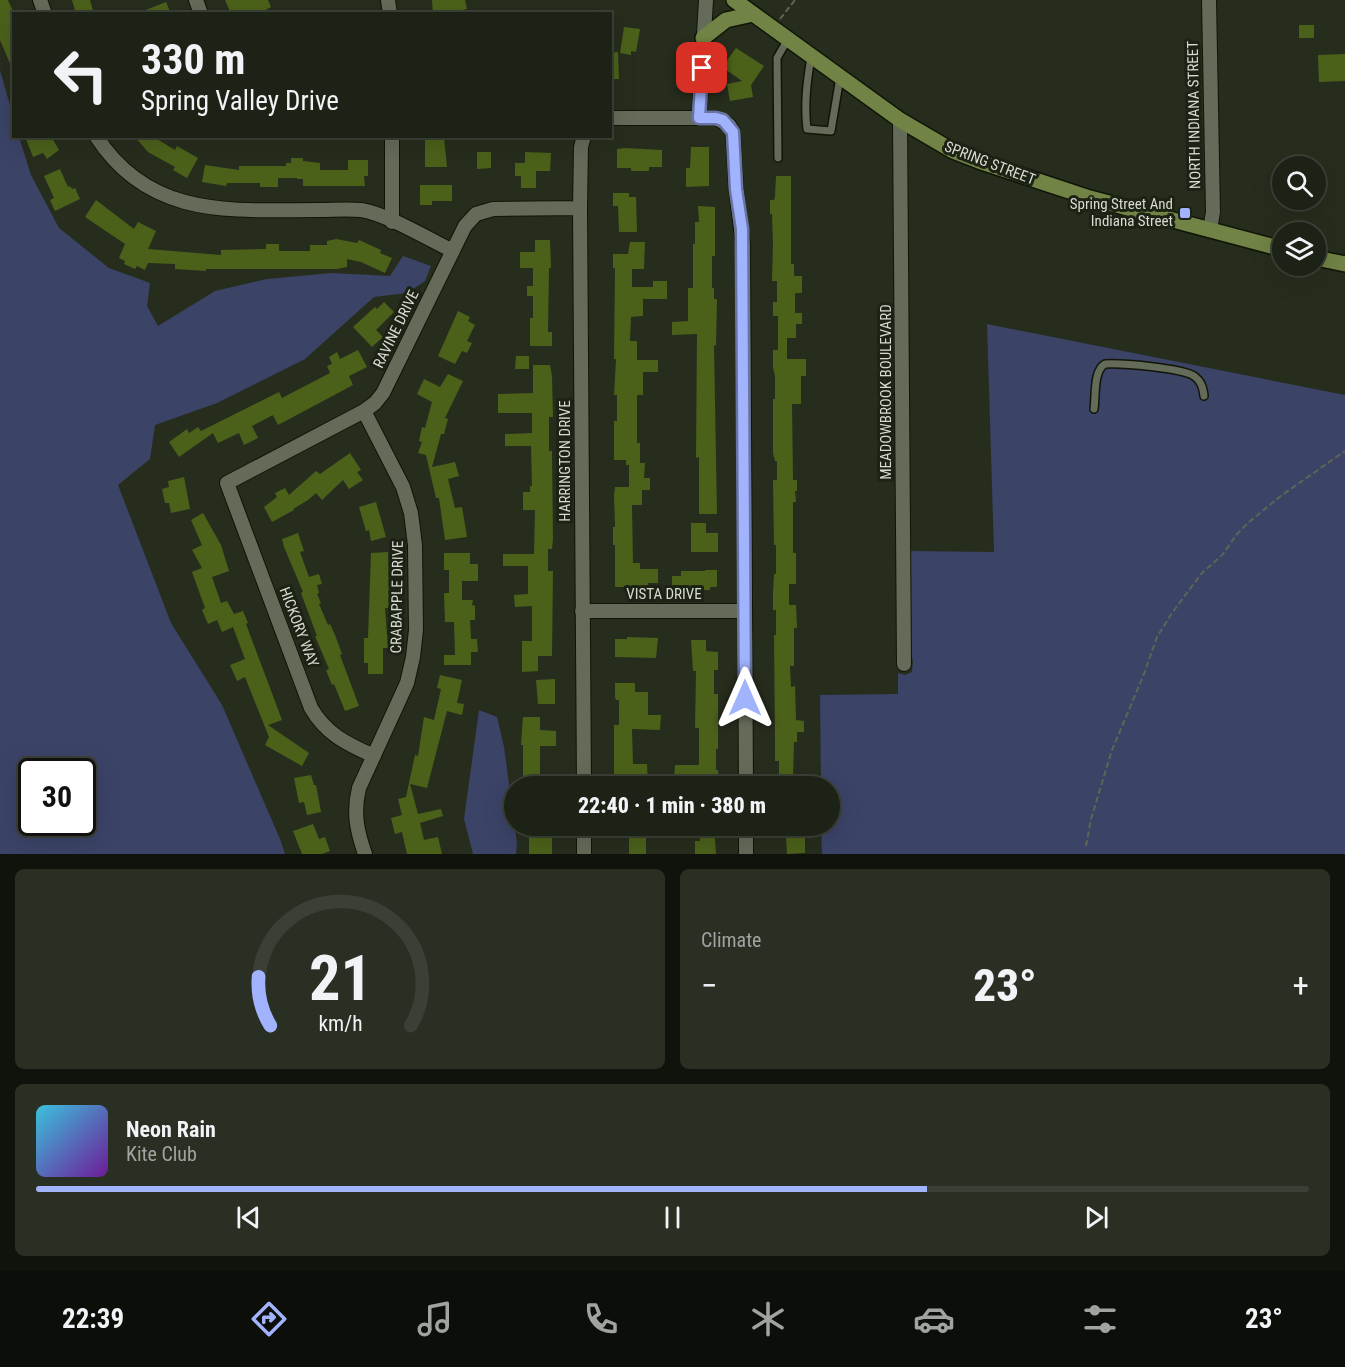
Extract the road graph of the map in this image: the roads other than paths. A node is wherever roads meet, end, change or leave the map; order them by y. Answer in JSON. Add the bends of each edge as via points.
{"nodes":[{"id":1,"x":706,"y":0,"type":"edge"},
{"id":2,"x":734,"y":0,"type":"edge"},
{"id":3,"x":1209,"y":0,"type":"edge"},
{"id":4,"x":753,"y":14,"type":"junction"},
{"id":5,"x":704,"y":38,"type":"junction"},
{"id":6,"x":788,"y":39,"type":"junction"},
{"id":7,"x":811,"y":57,"type":"junction"},
{"id":8,"x":840,"y":77,"type":"junction"},
{"id":9,"x":612,"y":118,"type":"edge"},
{"id":10,"x":699,"y":118,"type":"junction"},
{"id":11,"x":900,"y":120,"type":"junction"},
{"id":12,"x":98,"y":138,"type":"edge"},
{"id":13,"x":392,"y":138,"type":"edge"},
{"id":14,"x":583,"y":138,"type":"edge"},
{"id":15,"x":778,"y":158,"type":"dead end"},
{"id":16,"x":580,"y":208,"type":"junction"},
{"id":17,"x":392,"y":222,"type":"junction"},
{"id":18,"x":1210,"y":230,"type":"junction"},
{"id":19,"x":1272,"y":246,"type":"edge"},
{"id":20,"x":453,"y":251,"type":"junction"},
{"id":21,"x":1326,"y":260,"type":"edge"},
{"id":22,"x":1345,"y":264,"type":"edge"},
{"id":23,"x":1204,"y":396,"type":"dead end"},
{"id":24,"x":1094,"y":409,"type":"dead end"},
{"id":25,"x":364,"y":411,"type":"junction"},
{"id":26,"x":227,"y":483,"type":"joint"},
{"id":27,"x":582,"y":611,"type":"junction"},
{"id":28,"x":745,"y":611,"type":"junction"},
{"id":29,"x":904,"y":664,"type":"dead end"},
{"id":30,"x":374,"y":756,"type":"junction"},
{"id":31,"x":584,"y":776,"type":"edge"},
{"id":32,"x":746,"y":776,"type":"edge"},
{"id":33,"x":584,"y":836,"type":"edge"},
{"id":34,"x":746,"y":836,"type":"edge"},
{"id":35,"x":365,"y":854,"type":"edge"},
{"id":36,"x":584,"y":854,"type":"edge"},
{"id":37,"x":746,"y":854,"type":"edge"}],
"edges":[{"from":1,"to":5,"type":"street"},
{"from":2,"to":4,"type":"main road","name":"SPRING STREET"},
{"from":3,"to":18,"type":"street","name":"NORTH INDIANA STREET","via":[[1213,212]]},
{"from":4,"to":5,"type":"main road","via":[[726,20]]},
{"from":4,"to":6,"type":"main road","name":"SPRING STREET"},
{"from":5,"to":10,"type":"street"},
{"from":6,"to":7,"type":"main road","name":"SPRING STREET"},
{"from":6,"to":15,"type":"lane","via":[[777,58]]},
{"from":7,"to":8,"type":"main road","name":"SPRING STREET"},
{"from":7,"to":8,"type":"lane","via":[[806,85],[807,129],[831,131]]},
{"from":8,"to":11,"type":"main road","name":"SPRING STREET"},
{"from":9,"to":10,"type":"street"},
{"from":10,"to":28,"type":"street","via":[[723,120],[734,140],[743,245]]},
{"from":11,"to":18,"type":"main road","name":"SPRING STREET","via":[[984,164]]},
{"from":11,"to":29,"type":"street","name":"MEADOWBROOK BOULEVARD"},
{"from":12,"to":17,"type":"street","via":[[117,162],[140,181],[192,205],[221,210],[360,210]]},
{"from":13,"to":17,"type":"street"},
{"from":14,"to":16,"type":"street","name":"HARRINGTON DRIVE"},
{"from":16,"to":20,"type":"street","name":"RAVINE DRIVE","via":[[483,211],[470,219]]},
{"from":16,"to":27,"type":"street","name":"HARRINGTON DRIVE"},
{"from":17,"to":20,"type":"street"},
{"from":18,"to":19,"type":"main road","name":"SPRING STREET"},
{"from":20,"to":25,"type":"street","name":"RAVINE DRIVE","via":[[383,393]]},
{"from":21,"to":22,"type":"main road"},
{"from":23,"to":24,"type":"lane","via":[[1203,388],[1192,375],[1105,364],[1098,373]]},
{"from":25,"to":26,"type":"street","name":"RAVINE DRIVE"},
{"from":25,"to":30,"type":"street","name":"CRABAPPLE DRIVE","via":[[403,487],[415,545],[413,657],[407,683]]},
{"from":26,"to":30,"type":"street","name":"HICKORY WAY","via":[[311,708],[336,738]]},
{"from":27,"to":28,"type":"street","name":"VISTA DRIVE"},
{"from":27,"to":31,"type":"street","name":"HARRINGTON DRIVE"},
{"from":28,"to":32,"type":"street"},
{"from":30,"to":35,"type":"street","name":"CRABAPPLE DRIVE","via":[[356,801],[356,827]]},
{"from":33,"to":36,"type":"street"},
{"from":34,"to":37,"type":"street"}]}
